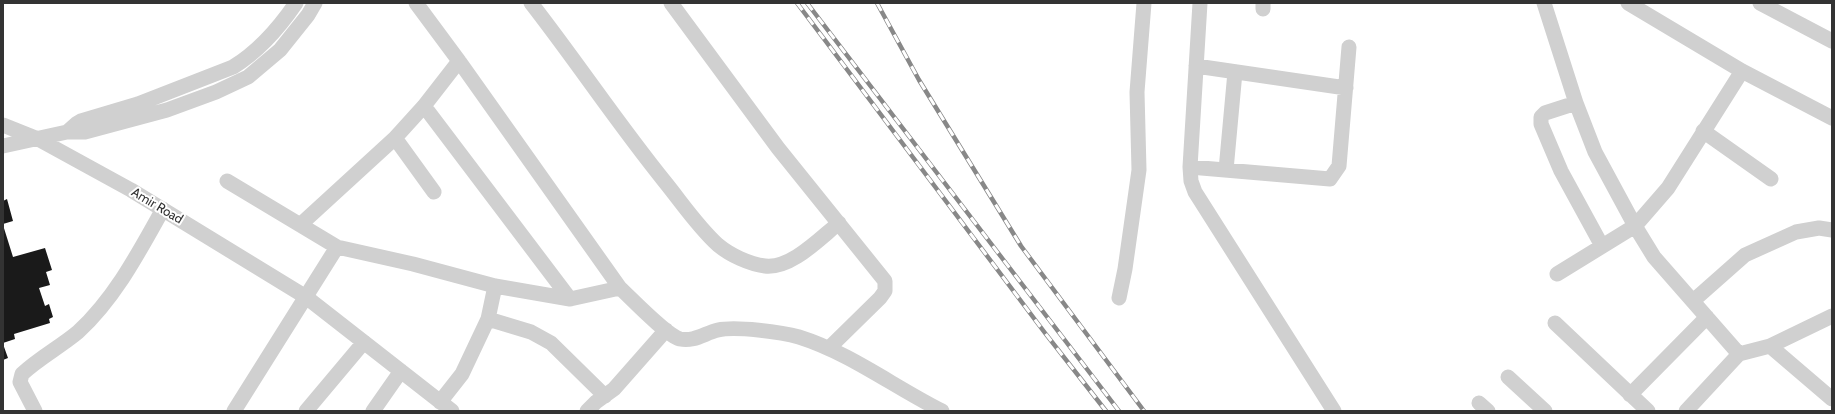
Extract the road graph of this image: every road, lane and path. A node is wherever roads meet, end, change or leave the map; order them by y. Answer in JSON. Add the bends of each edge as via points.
{"nodes":[{"id":1,"x":296,"y":3,"type":"edge"},
{"id":2,"x":315,"y":3,"type":"edge"},
{"id":3,"x":416,"y":3,"type":"edge"},
{"id":4,"x":671,"y":3,"type":"edge"},
{"id":5,"x":1144,"y":3,"type":"edge"},
{"id":6,"x":1200,"y":3,"type":"edge"},
{"id":7,"x":1544,"y":3,"type":"edge"},
{"id":8,"x":1628,"y":3,"type":"edge"},
{"id":9,"x":1760,"y":3,"type":"edge"},
{"id":10,"x":534,"y":4,"type":"edge"},
{"id":11,"x":1832,"y":41,"type":"edge"},
{"id":12,"x":1349,"y":47,"type":"dead end"},
{"id":13,"x":459,"y":61,"type":"junction"},
{"id":14,"x":1196,"y":66,"type":"junction"},
{"id":15,"x":1742,"y":71,"type":"junction"},
{"id":16,"x":1235,"y":72,"type":"junction"},
{"id":17,"x":1346,"y":88,"type":"junction"},
{"id":18,"x":1576,"y":103,"type":"junction"},
{"id":19,"x":424,"y":106,"type":"junction"},
{"id":20,"x":1832,"y":118,"type":"edge"},
{"id":21,"x":3,"y":125,"type":"edge"},
{"id":22,"x":1703,"y":131,"type":"junction"},
{"id":23,"x":67,"y":132,"type":"junction"},
{"id":24,"x":38,"y":138,"type":"junction"},
{"id":25,"x":395,"y":138,"type":"junction"},
{"id":26,"x":3,"y":146,"type":"edge"},
{"id":27,"x":1190,"y":167,"type":"junction"},
{"id":28,"x":1226,"y":170,"type":"junction"},
{"id":29,"x":1771,"y":179,"type":"dead end"},
{"id":30,"x":227,"y":181,"type":"dead end"},
{"id":31,"x":434,"y":192,"type":"dead end"},
{"id":32,"x":163,"y":209,"type":"junction"},
{"id":33,"x":839,"y":223,"type":"junction"},
{"id":34,"x":300,"y":225,"type":"junction"},
{"id":35,"x":1635,"y":226,"type":"junction"},
{"id":36,"x":1832,"y":230,"type":"edge"},
{"id":37,"x":1602,"y":246,"type":"junction"},
{"id":38,"x":337,"y":247,"type":"junction"},
{"id":39,"x":1557,"y":274,"type":"dead end"},
{"id":40,"x":495,"y":286,"type":"junction"},
{"id":41,"x":620,"y":288,"type":"junction"},
{"id":42,"x":306,"y":297,"type":"junction"},
{"id":43,"x":1119,"y":298,"type":"dead end"},
{"id":44,"x":570,"y":299,"type":"junction"},
{"id":45,"x":1692,"y":301,"type":"junction"},
{"id":46,"x":1707,"y":318,"type":"junction"},
{"id":47,"x":488,"y":319,"type":"junction"},
{"id":48,"x":1830,"y":319,"type":"edge"},
{"id":49,"x":1555,"y":323,"type":"dead end"},
{"id":50,"x":666,"y":330,"type":"junction"},
{"id":51,"x":364,"y":342,"type":"junction"},
{"id":52,"x":1770,"y":346,"type":"junction"},
{"id":53,"x":829,"y":348,"type":"junction"},
{"id":54,"x":1739,"y":354,"type":"junction"},
{"id":55,"x":401,"y":371,"type":"junction"},
{"id":56,"x":1508,"y":378,"type":"dead end"},
{"id":57,"x":1630,"y":395,"type":"junction"},
{"id":58,"x":605,"y":396,"type":"junction"},
{"id":59,"x":1832,"y":399,"type":"edge"},
{"id":60,"x":444,"y":407,"type":"edge"},
{"id":61,"x":35,"y":411,"type":"edge"},
{"id":62,"x":234,"y":411,"type":"edge"},
{"id":63,"x":306,"y":411,"type":"edge"},
{"id":64,"x":373,"y":411,"type":"edge"},
{"id":65,"x":587,"y":411,"type":"edge"},
{"id":66,"x":942,"y":411,"type":"edge"},
{"id":67,"x":1334,"y":411,"type":"edge"},
{"id":68,"x":1545,"y":411,"type":"edge"},
{"id":69,"x":1648,"y":411,"type":"edge"},
{"id":70,"x":1686,"y":411,"type":"edge"}],
"edges":[{"from":1,"to":23,"type":"street","via":[[268,39],[233,67],[138,104],[81,121]]},
{"from":2,"to":23,"type":"street","via":[[280,50],[248,77],[167,110],[85,132]]},
{"from":3,"to":13,"type":"street"},
{"from":4,"to":33,"type":"street","via":[[778,148]]},
{"from":5,"to":43,"type":"street","via":[[1136,92],[1139,170]]},
{"from":6,"to":14,"type":"street"},
{"from":7,"to":18,"type":"street"},
{"from":8,"to":15,"type":"street"},
{"from":9,"to":11,"type":"street"},
{"from":10,"to":33,"type":"street","via":[[633,142],[690,214],[719,245],[751,262],[765,266],[781,265],[793,260]]},
{"from":12,"to":17,"type":"street"},
{"from":13,"to":19,"type":"street"},
{"from":13,"to":41,"type":"street"},
{"from":14,"to":16,"type":"street"},
{"from":14,"to":27,"type":"street"},
{"from":15,"to":20,"type":"street"},
{"from":15,"to":22,"type":"street"},
{"from":16,"to":17,"type":"street"},
{"from":16,"to":28,"type":"street"},
{"from":17,"to":28,"type":"street","via":[[1339,166],[1330,179]]},
{"from":18,"to":35,"type":"street","via":[[1594,152]]},
{"from":18,"to":37,"type":"street","via":[[1545,113],[1541,117],[1541,124],[1562,171]]},
{"from":19,"to":25,"type":"street"},
{"from":19,"to":44,"type":"street"},
{"from":21,"to":24,"type":"street","name":"Amir Road"},
{"from":22,"to":29,"type":"street"},
{"from":22,"to":35,"type":"street","via":[[1668,188]]},
{"from":23,"to":24,"type":"street"},
{"from":24,"to":26,"type":"street"},
{"from":24,"to":32,"type":"street","name":"Amir Road"},
{"from":25,"to":31,"type":"street"},
{"from":25,"to":34,"type":"street"},
{"from":27,"to":28,"type":"street"},
{"from":27,"to":67,"type":"street","via":[[1195,192]]},
{"from":30,"to":34,"type":"street"},
{"from":32,"to":42,"type":"street","name":"Amir Road"},
{"from":32,"to":61,"type":"street","via":[[135,260],[103,306],[77,332],[22,374],[20,382]]},
{"from":33,"to":53,"type":"street","via":[[885,282],[885,291]]},
{"from":34,"to":38,"type":"street"},
{"from":35,"to":37,"type":"street"},
{"from":35,"to":45,"type":"street","via":[[1654,257]]},
{"from":36,"to":45,"type":"street","via":[[1819,228],[1796,232],[1745,255]]},
{"from":37,"to":39,"type":"street"},
{"from":38,"to":40,"type":"street"},
{"from":38,"to":42,"type":"street"},
{"from":40,"to":44,"type":"street"},
{"from":40,"to":47,"type":"street"},
{"from":41,"to":44,"type":"street"},
{"from":41,"to":50,"type":"street"},
{"from":42,"to":51,"type":"street","name":"Amir Road"},
{"from":42,"to":62,"type":"street"},
{"from":45,"to":46,"type":"street"},
{"from":46,"to":54,"type":"street"},
{"from":46,"to":57,"type":"street"},
{"from":47,"to":58,"type":"street","via":[[532,332],[551,343]]},
{"from":47,"to":60,"type":"street"},
{"from":48,"to":52,"type":"street"},
{"from":49,"to":57,"type":"street"},
{"from":50,"to":53,"type":"street","via":[[679,338],[693,339],[719,330],[761,330],[798,337]]},
{"from":50,"to":58,"type":"street"},
{"from":51,"to":55,"type":"street","name":"Amir Road"},
{"from":51,"to":63,"type":"street"},
{"from":52,"to":54,"type":"street"},
{"from":52,"to":59,"type":"street"},
{"from":53,"to":66,"type":"street"},
{"from":54,"to":70,"type":"street"},
{"from":55,"to":60,"type":"street","name":"Amir Road"},
{"from":55,"to":64,"type":"street"},
{"from":56,"to":68,"type":"street"},
{"from":57,"to":69,"type":"street"},
{"from":58,"to":65,"type":"street"}]}
